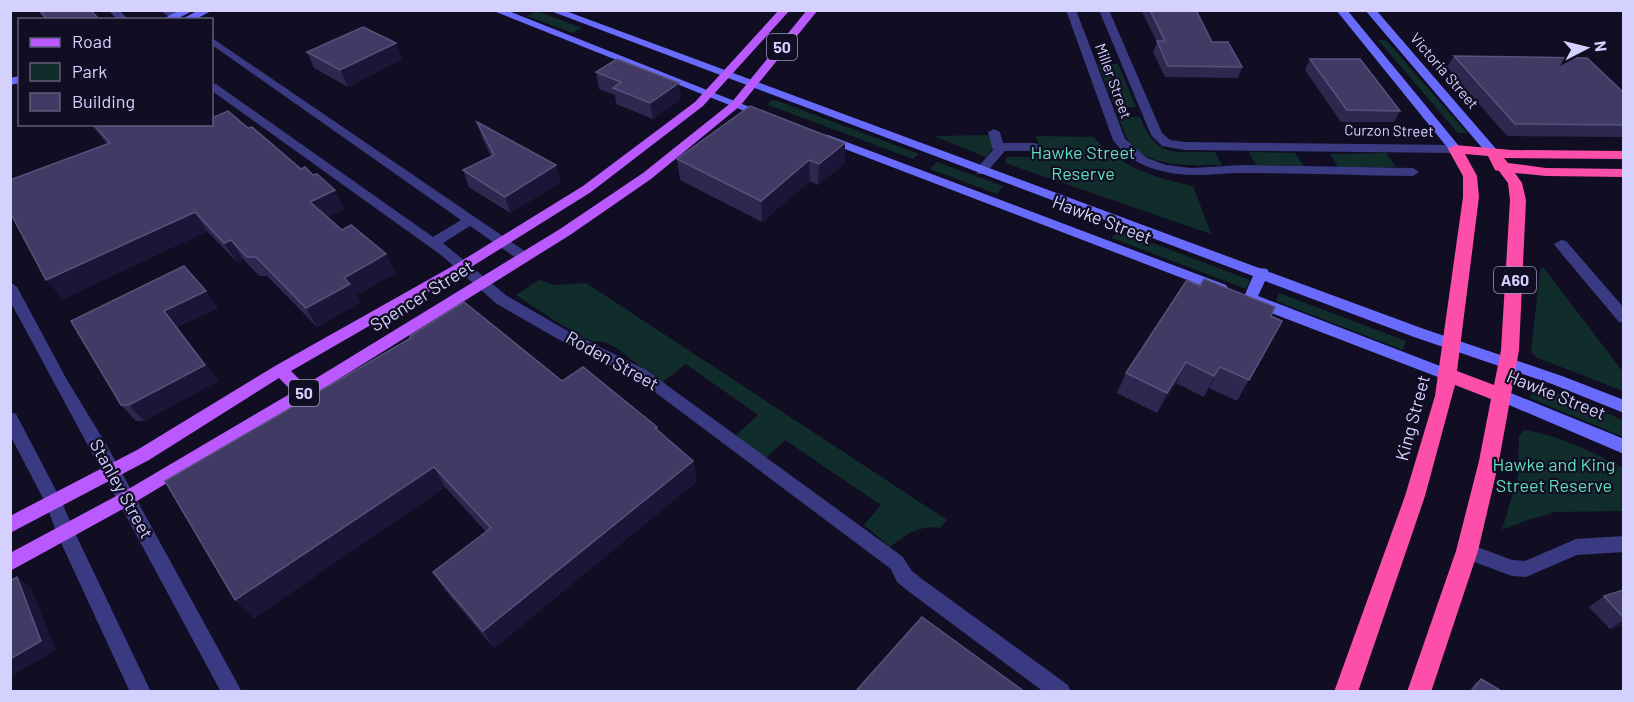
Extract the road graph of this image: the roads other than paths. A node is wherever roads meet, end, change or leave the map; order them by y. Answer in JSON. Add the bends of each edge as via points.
{"nodes":[{"id":1,"x":189,"y":10,"type":"edge"},
{"id":2,"x":208,"y":10,"type":"edge"},
{"id":3,"x":496,"y":10,"type":"edge"},
{"id":4,"x":553,"y":10,"type":"edge"},
{"id":5,"x":785,"y":10,"type":"edge"},
{"id":6,"x":1071,"y":10,"type":"edge"},
{"id":7,"x":1104,"y":10,"type":"edge"},
{"id":8,"x":1341,"y":10,"type":"edge"},
{"id":9,"x":1370,"y":10,"type":"edge"},
{"id":10,"x":809,"y":11,"type":"edge"},
{"id":11,"x":171,"y":16,"type":"edge"},
{"id":12,"x":190,"y":18,"type":"edge"},
{"id":13,"x":1358,"y":30,"type":"junction"},
{"id":14,"x":1387,"y":30,"type":"junction"},
{"id":15,"x":631,"y":39,"type":"junction"},
{"id":16,"x":213,"y":42,"type":"edge"},
{"id":17,"x":645,"y":44,"type":"junction"},
{"id":18,"x":608,"y":54,"type":"junction"},
{"id":19,"x":623,"y":60,"type":"junction"},
{"id":20,"x":728,"y":74,"type":"junction"},
{"id":21,"x":752,"y":84,"type":"junction"},
{"id":22,"x":213,"y":87,"type":"edge"},
{"id":23,"x":711,"y":93,"type":"junction"},
{"id":24,"x":736,"y":104,"type":"junction"},
{"id":25,"x":776,"y":120,"type":"edge"},
{"id":26,"x":994,"y":132,"type":"dead end"},
{"id":27,"x":817,"y":135,"type":"edge"},
{"id":28,"x":1157,"y":135,"type":"joint"},
{"id":29,"x":1035,"y":147,"type":"dead end"},
{"id":30,"x":1395,"y":148,"type":"junction"},
{"id":31,"x":999,"y":150,"type":"junction"},
{"id":32,"x":930,"y":152,"type":"junction"},
{"id":33,"x":1458,"y":153,"type":"junction"},
{"id":34,"x":1493,"y":153,"type":"junction"},
{"id":35,"x":1623,"y":155,"type":"edge"},
{"id":36,"x":1505,"y":168,"type":"junction"},
{"id":37,"x":913,"y":171,"type":"junction"},
{"id":38,"x":981,"y":171,"type":"junction"},
{"id":39,"x":1623,"y":173,"type":"edge"},
{"id":40,"x":470,"y":220,"type":"junction"},
{"id":41,"x":503,"y":242,"type":"junction"},
{"id":42,"x":433,"y":243,"type":"junction"},
{"id":43,"x":1561,"y":244,"type":"dead end"},
{"id":44,"x":524,"y":257,"type":"junction"},
{"id":45,"x":463,"y":266,"type":"junction"},
{"id":46,"x":1262,"y":272,"type":"junction"},
{"id":47,"x":481,"y":284,"type":"junction"},
{"id":48,"x":10,"y":287,"type":"edge"},
{"id":49,"x":1250,"y":299,"type":"junction"},
{"id":50,"x":1623,"y":318,"type":"edge"},
{"id":51,"x":1452,"y":344,"type":"junction"},
{"id":52,"x":1508,"y":362,"type":"junction"},
{"id":53,"x":280,"y":370,"type":"junction"},
{"id":54,"x":1448,"y":375,"type":"junction"},
{"id":55,"x":304,"y":393,"type":"junction"},
{"id":56,"x":1501,"y":395,"type":"junction"},
{"id":57,"x":1623,"y":407,"type":"edge"},
{"id":58,"x":10,"y":418,"type":"edge"},
{"id":59,"x":1623,"y":447,"type":"edge"},
{"id":60,"x":112,"y":472,"type":"junction"},
{"id":61,"x":126,"y":499,"type":"junction"},
{"id":62,"x":54,"y":503,"type":"junction"},
{"id":63,"x":10,"y":525,"type":"edge"},
{"id":64,"x":66,"y":534,"type":"junction"},
{"id":65,"x":1623,"y":544,"type":"edge"},
{"id":66,"x":1467,"y":551,"type":"junction"},
{"id":67,"x":10,"y":563,"type":"edge"},
{"id":68,"x":141,"y":692,"type":"edge"},
{"id":69,"x":232,"y":692,"type":"edge"},
{"id":70,"x":1061,"y":692,"type":"edge"},
{"id":71,"x":1346,"y":692,"type":"edge"},
{"id":72,"x":1419,"y":692,"type":"edge"}],
"edges":[{"from":1,"to":11,"type":"street"},
{"from":2,"to":12,"type":"street"},
{"from":3,"to":18,"type":"street"},
{"from":4,"to":15,"type":"street","name":"Hawke Street"},
{"from":5,"to":20,"type":"main road","name":"Spencer Street","number":"50"},
{"from":6,"to":30,"type":"street","name":"Miller Street","via":[[1119,140],[1136,157],[1189,172],[1413,172]]},
{"from":7,"to":28,"type":"street","name":"Miller Street"},
{"from":8,"to":13,"type":"street"},
{"from":9,"to":14,"type":"street","name":"Victoria Street"},
{"from":10,"to":21,"type":"main road","name":"Spencer Street","number":"50"},
{"from":13,"to":14,"type":"street"},
{"from":13,"to":33,"type":"street"},
{"from":14,"to":34,"type":"street","name":"Victoria Street"},
{"from":15,"to":17,"type":"street","name":"Hawke Street"},
{"from":15,"to":18,"type":"street"},
{"from":16,"to":40,"type":"street"},
{"from":17,"to":19,"type":"street"},
{"from":17,"to":20,"type":"street","name":"Hawke Street"},
{"from":18,"to":19,"type":"street"},
{"from":19,"to":23,"type":"street"},
{"from":20,"to":21,"type":"street","name":"Hawke Street"},
{"from":20,"to":23,"type":"main road","name":"Spencer Street","number":"50"},
{"from":21,"to":24,"type":"main road","name":"Spencer Street","number":"50"},
{"from":21,"to":32,"type":"street","name":"Hawke Street"},
{"from":22,"to":42,"type":"street","name":"Roden Street"},
{"from":23,"to":24,"type":"street"},
{"from":23,"to":41,"type":"main road","name":"Spencer Street","number":"50","via":[[604,177]]},
{"from":24,"to":25,"type":"street"},
{"from":24,"to":44,"type":"main road","name":"Spencer Street","number":"50","via":[[647,176]]},
{"from":26,"to":31,"type":"street"},
{"from":27,"to":37,"type":"street","name":"Hawke Street"},
{"from":28,"to":30,"type":"street","name":"Curzon Street","via":[[1166,143],[1185,146]]},
{"from":29,"to":31,"type":"street"},
{"from":30,"to":33,"type":"street","name":"Curzon Street"},
{"from":31,"to":38,"type":"street"},
{"from":32,"to":37,"type":"street"},
{"from":32,"to":38,"type":"street","name":"Hawke Street"},
{"from":33,"to":34,"type":"highway","name":"Curzon Street"},
{"from":33,"to":36,"type":"highway","name":"Curzon Street"},
{"from":33,"to":51,"type":"highway","name":"King Street","via":[[1470,177],[1471,198]]},
{"from":34,"to":35,"type":"highway","name":"Curzon Street"},
{"from":34,"to":36,"type":"highway"},
{"from":36,"to":39,"type":"highway","name":"Curzon Street"},
{"from":36,"to":52,"type":"highway","number":"A60","via":[[1515,183],[1518,212]]},
{"from":37,"to":49,"type":"street","name":"Hawke Street"},
{"from":38,"to":46,"type":"street","name":"Hawke Street"},
{"from":40,"to":41,"type":"street"},
{"from":40,"to":42,"type":"street"},
{"from":41,"to":44,"type":"street"},
{"from":41,"to":45,"type":"main road","name":"Spencer Street","number":"50"},
{"from":42,"to":45,"type":"street","name":"Roden Street"},
{"from":43,"to":50,"type":"street"},
{"from":44,"to":47,"type":"main road","name":"Spencer Street","number":"50"},
{"from":45,"to":47,"type":"street","name":"Roden Street"},
{"from":45,"to":53,"type":"main road","name":"Spencer Street","number":"50"},
{"from":46,"to":49,"type":"street"},
{"from":46,"to":51,"type":"street","name":"Hawke Street"},
{"from":47,"to":55,"type":"main road","name":"Spencer Street","number":"50"},
{"from":47,"to":70,"type":"street","name":"Roden Street","via":[[546,326],[647,378],[897,563],[915,585]]},
{"from":48,"to":60,"type":"street","name":"Stanley Street"},
{"from":49,"to":54,"type":"street","name":"Hawke Street"},
{"from":51,"to":52,"type":"street","name":"Hawke Street"},
{"from":51,"to":54,"type":"highway","name":"King Street"},
{"from":52,"to":56,"type":"highway","number":"A60"},
{"from":52,"to":57,"type":"street","name":"Hawke Street"},
{"from":53,"to":55,"type":"main road"},
{"from":53,"to":60,"type":"main road","name":"Spencer Street","number":"50"},
{"from":54,"to":56,"type":"highway","name":"Hawke Street"},
{"from":54,"to":71,"type":"highway","name":"King Street","via":[[1415,496]]},
{"from":55,"to":61,"type":"main road","name":"Spencer Street","number":"50"},
{"from":56,"to":59,"type":"street","name":"Hawke Street"},
{"from":56,"to":66,"type":"highway","number":"A60"},
{"from":58,"to":62,"type":"street"},
{"from":60,"to":61,"type":"street","name":"Stanley Street"},
{"from":60,"to":62,"type":"main road","name":"Spencer Street","number":"50"},
{"from":61,"to":64,"type":"main road","name":"Spencer Street","number":"50"},
{"from":61,"to":69,"type":"street","name":"Stanley Street"},
{"from":62,"to":63,"type":"main road","name":"Spencer Street","number":"50"},
{"from":62,"to":64,"type":"street"},
{"from":64,"to":67,"type":"main road","name":"Spencer Street","number":"50"},
{"from":64,"to":68,"type":"street"},
{"from":65,"to":66,"type":"street","via":[[1576,547],[1526,569],[1512,568]]},
{"from":66,"to":72,"type":"highway","number":"A60"}]}
